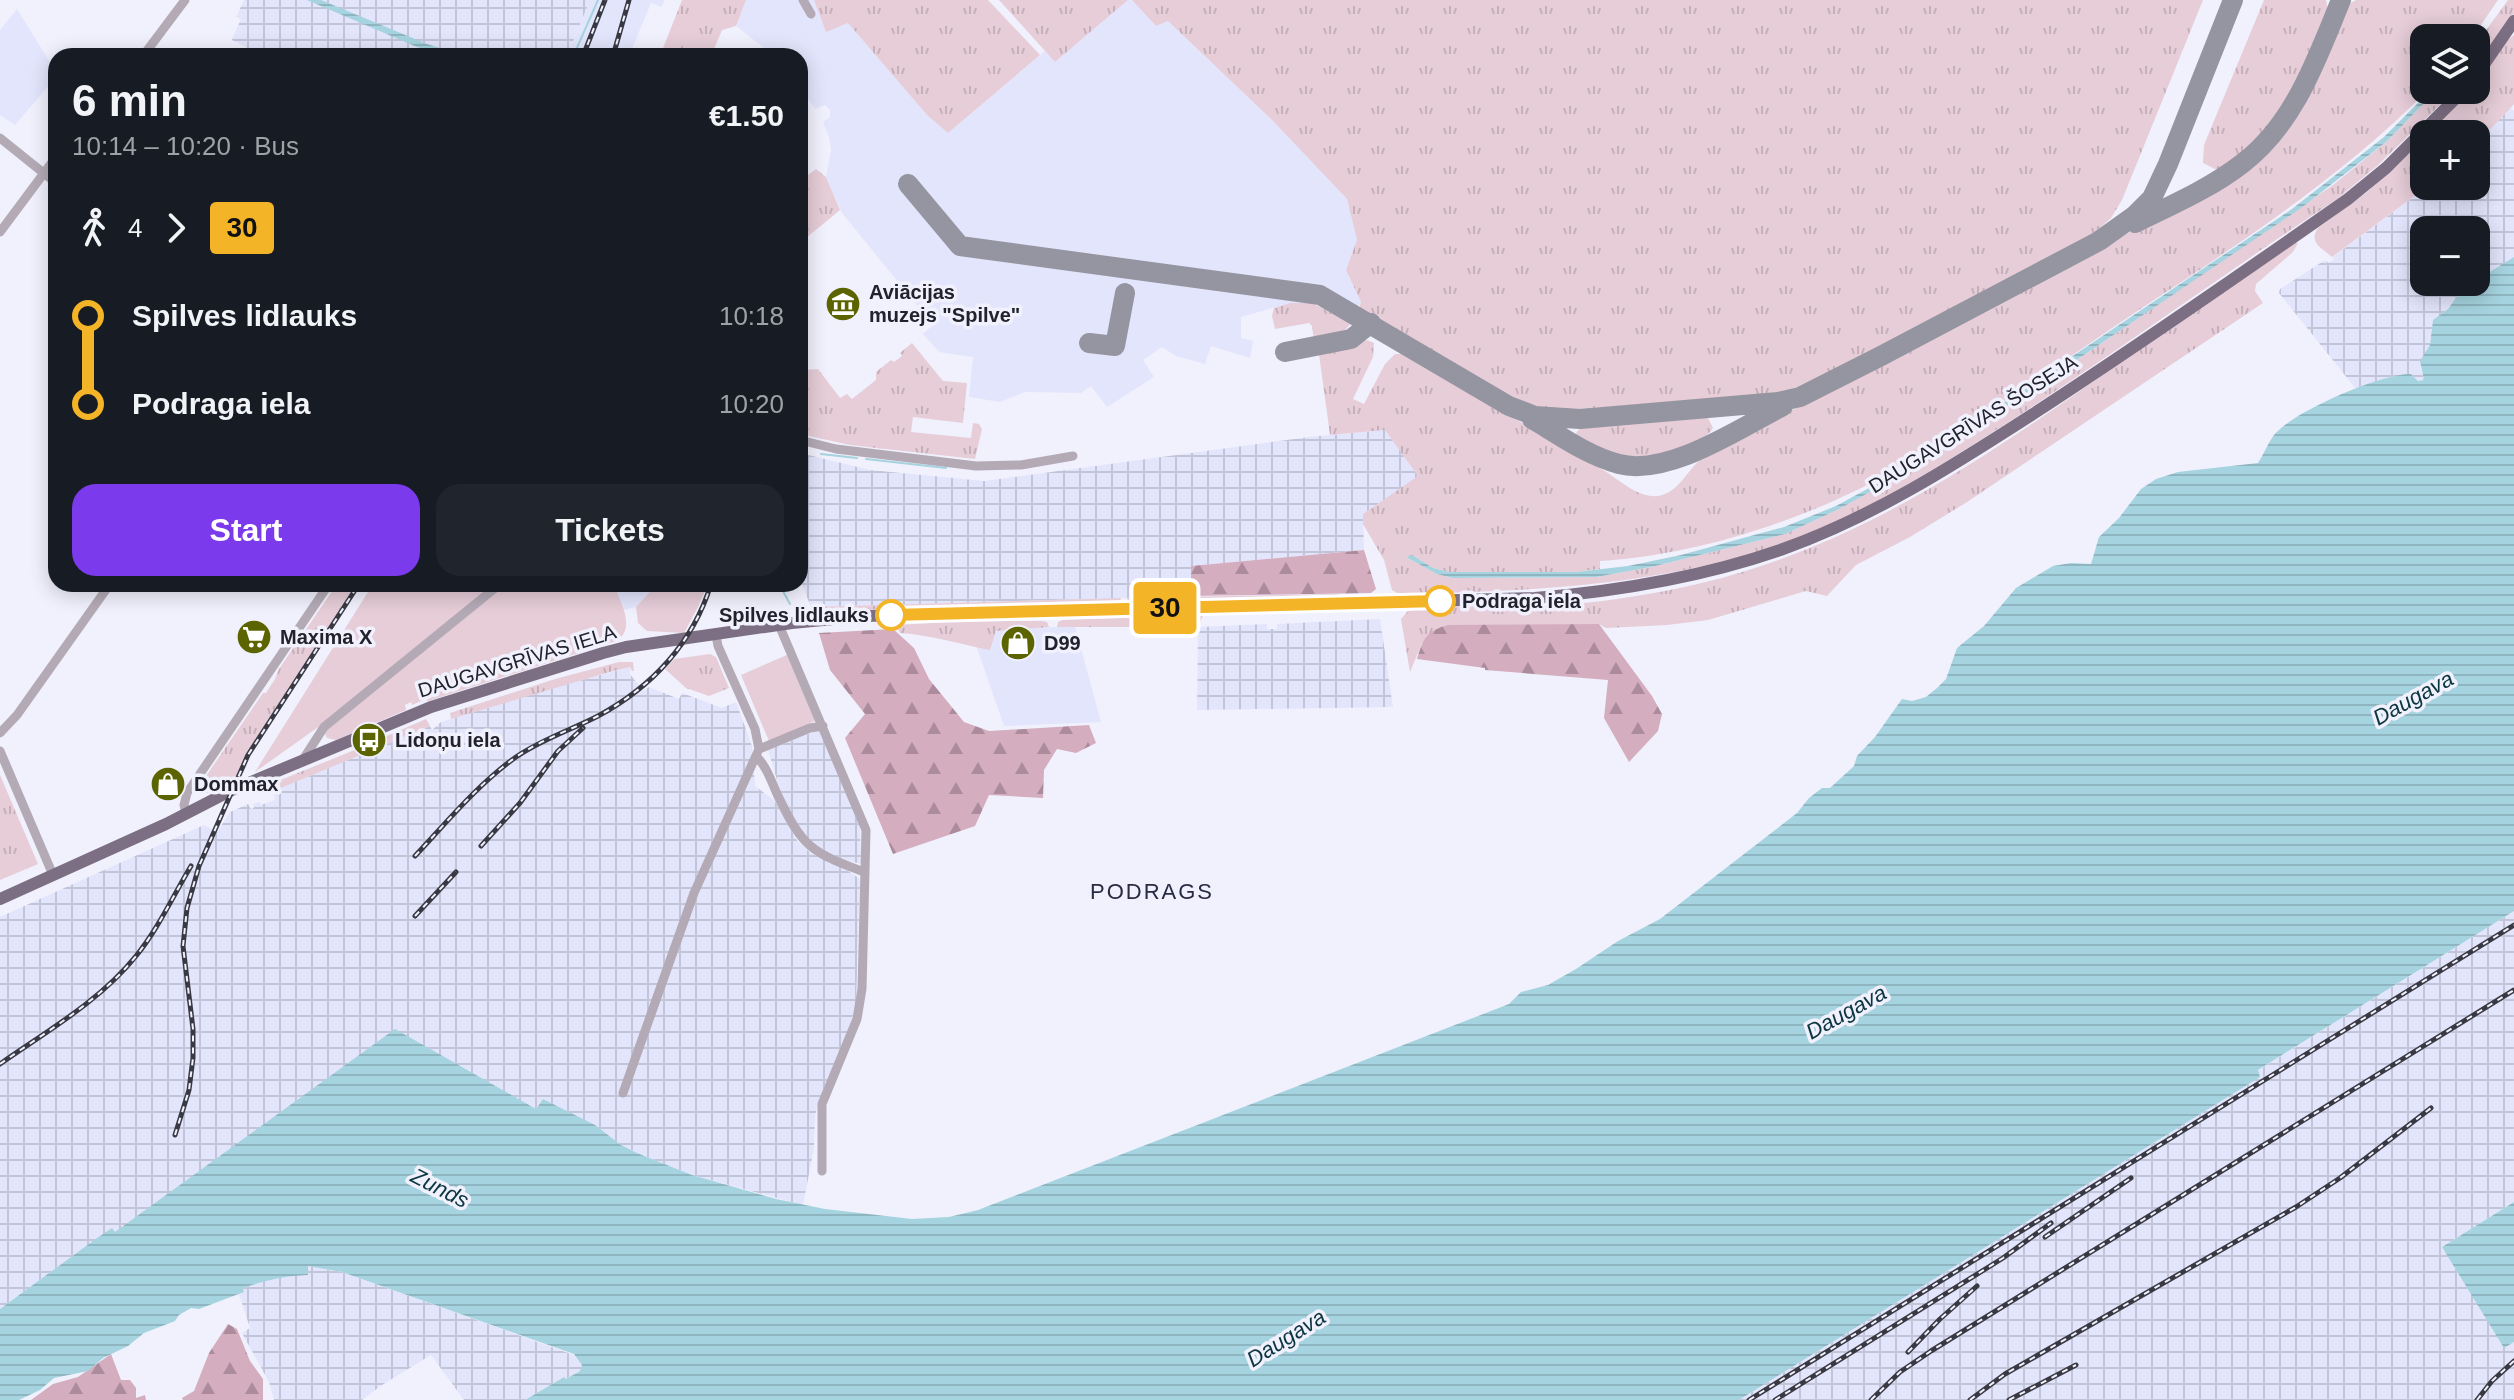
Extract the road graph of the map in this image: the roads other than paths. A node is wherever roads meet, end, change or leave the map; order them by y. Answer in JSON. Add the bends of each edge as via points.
{"nodes":[{"id":1,"x":185,"y":0,"type":"edge"},
{"id":2,"x":803,"y":0,"type":"edge"},
{"id":3,"x":811,"y":14,"type":"dead end"},
{"id":4,"x":2514,"y":21,"type":"edge"},
{"id":5,"x":149,"y":48,"type":"edge"},
{"id":6,"x":2490,"y":56,"type":"edge"},
{"id":7,"x":2450,"y":104,"type":"edge"},
{"id":8,"x":0,"y":138,"type":"edge"},
{"id":9,"x":48,"y":169,"type":"edge"},
{"id":10,"x":46,"y":172,"type":"junction"},
{"id":11,"x":0,"y":232,"type":"edge"},
{"id":12,"x":808,"y":442,"type":"edge"},
{"id":13,"x":1073,"y":456,"type":"dead end"},
{"id":14,"x":104,"y":592,"type":"edge"},
{"id":15,"x":324,"y":592,"type":"edge"},
{"id":16,"x":490,"y":592,"type":"edge"},
{"id":17,"x":1419,"y":601,"type":"joint"},
{"id":18,"x":779,"y":625,"type":"junction"},
{"id":19,"x":716,"y":635,"type":"junction"},
{"id":20,"x":823,"y":726,"type":"junction"},
{"id":21,"x":0,"y":733,"type":"edge"},
{"id":22,"x":0,"y":751,"type":"edge"},
{"id":23,"x":758,"y":753,"type":"junction"},
{"id":24,"x":304,"y":758,"type":"junction"},
{"id":25,"x":186,"y":813,"type":"junction"},
{"id":26,"x":864,"y":872,"type":"junction"},
{"id":27,"x":53,"y":875,"type":"junction"},
{"id":28,"x":0,"y":899,"type":"edge"},
{"id":29,"x":623,"y":1093,"type":"dead end"},
{"id":30,"x":822,"y":1171,"type":"dead end"}],
"edges":[{"from":1,"to":5,"type":"street"},
{"from":2,"to":3,"type":"street"},
{"from":4,"to":6,"type":"main road"},
{"from":7,"to":17,"type":"main road","name":"DAUGAVGRĪVAS ŠOSEJA","via":[[2348,199],[2059,397],[1885,504],[1785,548],[1669,580],[1576,595]]},
{"from":8,"to":10,"type":"street"},
{"from":9,"to":10,"type":"street"},
{"from":10,"to":11,"type":"street"},
{"from":12,"to":13,"type":"street","via":[[976,466]]},
{"from":14,"to":21,"type":"street"},
{"from":15,"to":25,"type":"street","via":[[187,793]]},
{"from":16,"to":24,"type":"street","via":[[324,727]]},
{"from":17,"to":18,"type":"main road","name":"DAUGAVGRĪVAS IELA","via":[[917,614]]},
{"from":18,"to":19,"type":"main road","name":"DAUGAVGRĪVAS IELA"},
{"from":18,"to":20,"type":"street"},
{"from":19,"to":23,"type":"street","via":[[755,729]]},
{"from":19,"to":24,"type":"main road","name":"DAUGAVGRĪVAS IELA","via":[[603,653],[431,707]]},
{"from":20,"to":23,"type":"street"},
{"from":20,"to":26,"type":"street","via":[[866,830]]},
{"from":22,"to":27,"type":"street"},
{"from":23,"to":26,"type":"street","via":[[801,839],[814,852]]},
{"from":23,"to":29,"type":"street","via":[[694,893]]},
{"from":24,"to":25,"type":"main road","name":"DAUGAVGRĪVAS IELA"},
{"from":25,"to":27,"type":"main road","name":"DAUGAVGRĪVAS IELA"},
{"from":26,"to":30,"type":"street","via":[[862,989],[857,1019],[822,1104]]},
{"from":27,"to":28,"type":"main road","name":"DAUGAVGRĪVAS IELA"}]}
